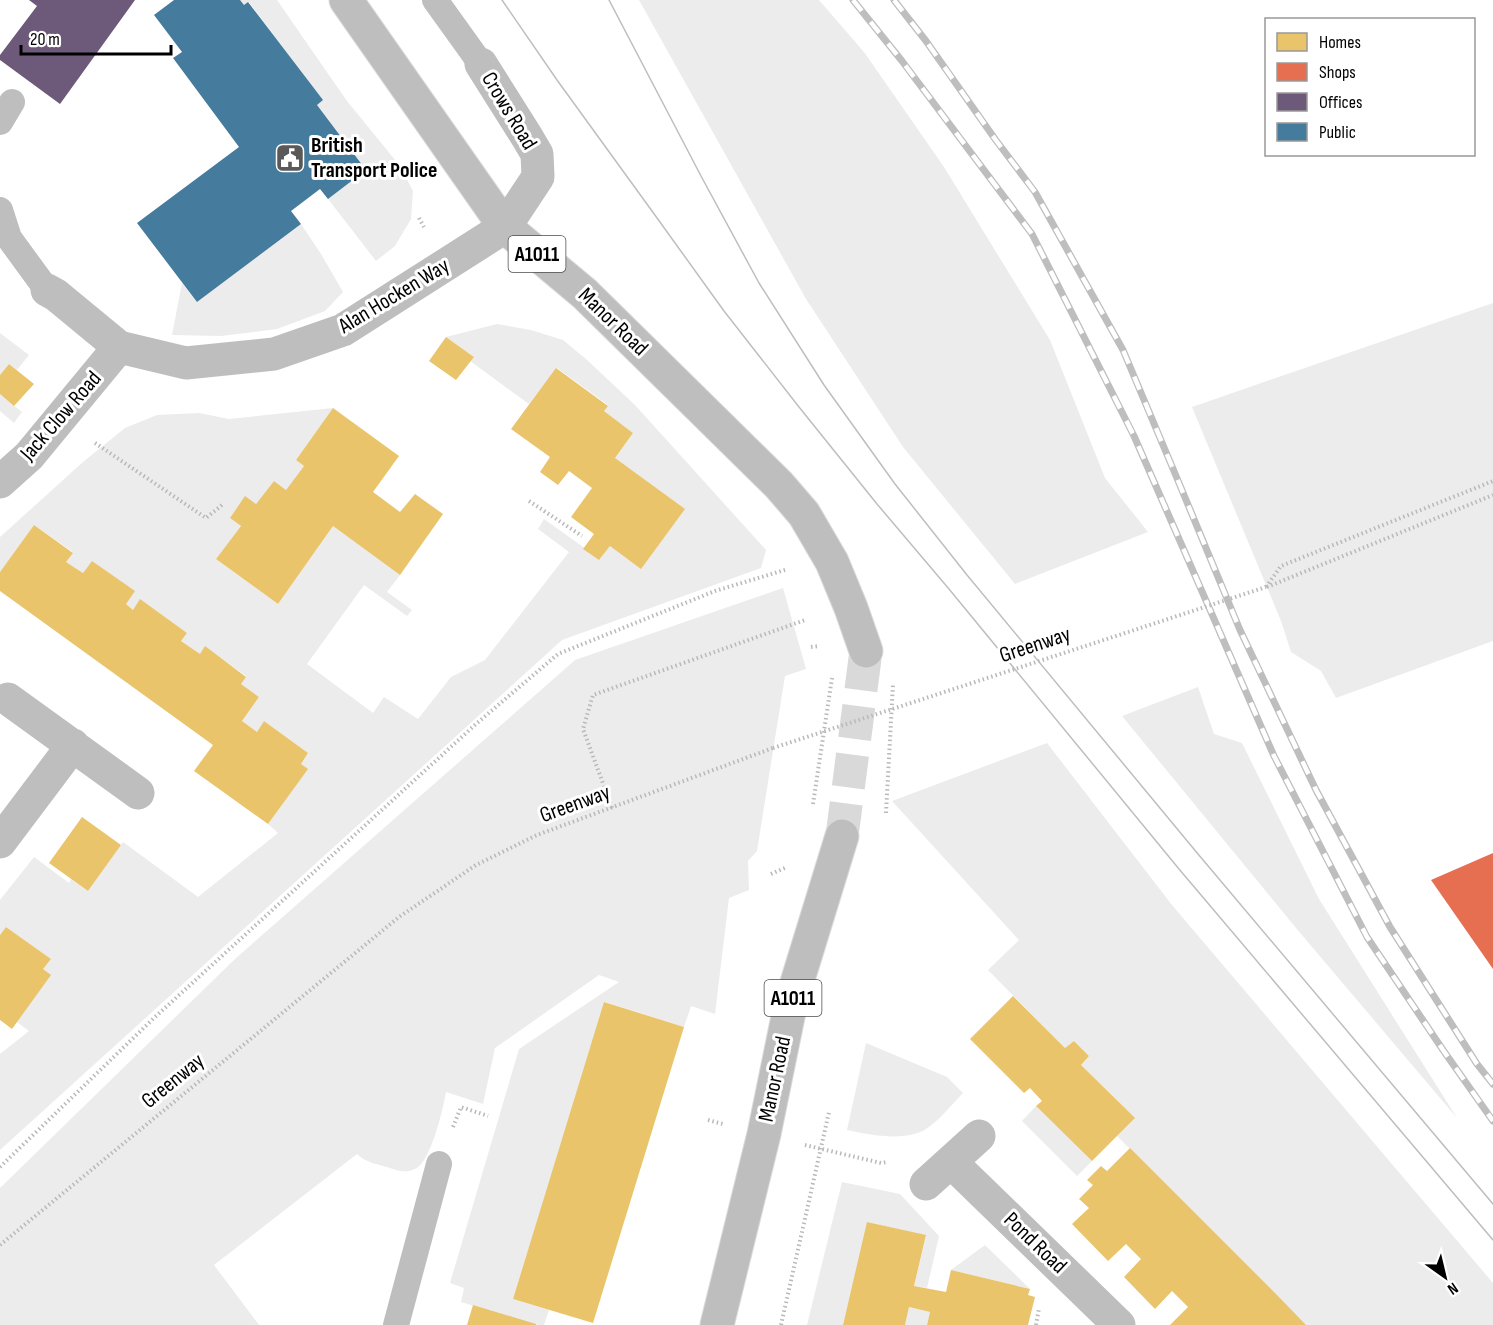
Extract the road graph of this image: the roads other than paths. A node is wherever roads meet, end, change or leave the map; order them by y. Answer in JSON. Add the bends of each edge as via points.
{"nodes":[{"id":1,"x":346,"y":0,"type":"edge"},
{"id":2,"x":435,"y":0,"type":"edge"},
{"id":3,"x":481,"y":64,"type":"joint"},
{"id":4,"x":0,"y":210,"type":"edge"},
{"id":5,"x":505,"y":227,"type":"junction"},
{"id":6,"x":47,"y":290,"type":"joint"},
{"id":7,"x":119,"y":347,"type":"junction"},
{"id":8,"x":0,"y":482,"type":"edge"},
{"id":9,"x":866,"y":651,"type":"tunnel mouth"},
{"id":10,"x":8,"y":699,"type":"dead end"},
{"id":11,"x":73,"y":745,"type":"junction"},
{"id":12,"x":138,"y":793,"type":"dead end"},
{"id":13,"x":842,"y":836,"type":"tunnel mouth"},
{"id":14,"x":0,"y":842,"type":"edge"},
{"id":15,"x":979,"y":1136,"type":"dead end"},
{"id":16,"x":951,"y":1162,"type":"junction"},
{"id":17,"x":439,"y":1164,"type":"dead end"},
{"id":18,"x":926,"y":1184,"type":"dead end"},
{"id":19,"x":396,"y":1325,"type":"edge"},
{"id":20,"x":717,"y":1325,"type":"edge"},
{"id":21,"x":1119,"y":1325,"type":"edge"}],
"edges":[{"from":1,"to":5,"type":"street","name":"Manor Road","number":"A1011"},
{"from":2,"to":3,"type":"lane","name":"Crows Road"},
{"from":3,"to":5,"type":"street","name":"Crows Road","via":[[537,154],[538,177]]},
{"from":4,"to":6,"type":"lane","via":[[9,238]]},
{"from":5,"to":7,"type":"street","name":"Alan Hocken Way","via":[[343,330],[274,354],[186,363]]},
{"from":5,"to":9,"type":"street","name":"Manor Road","number":"A1011","via":[[585,294],[804,514],[831,562]]},
{"from":6,"to":7,"type":"street","name":"Alan Hocken Way"},
{"from":7,"to":8,"type":"street","name":"Jack Clow Road","via":[[29,456]]},
{"from":10,"to":11,"type":"street"},
{"from":11,"to":12,"type":"street"},
{"from":11,"to":14,"type":"street"},
{"from":13,"to":20,"type":"street","name":"Manor Road","number":"A1011","via":[[791,1002],[764,1134]]},
{"from":15,"to":16,"type":"street"},
{"from":16,"to":18,"type":"street"},
{"from":16,"to":21,"type":"street","name":"Pond Road"},
{"from":17,"to":19,"type":"lane"}]}
